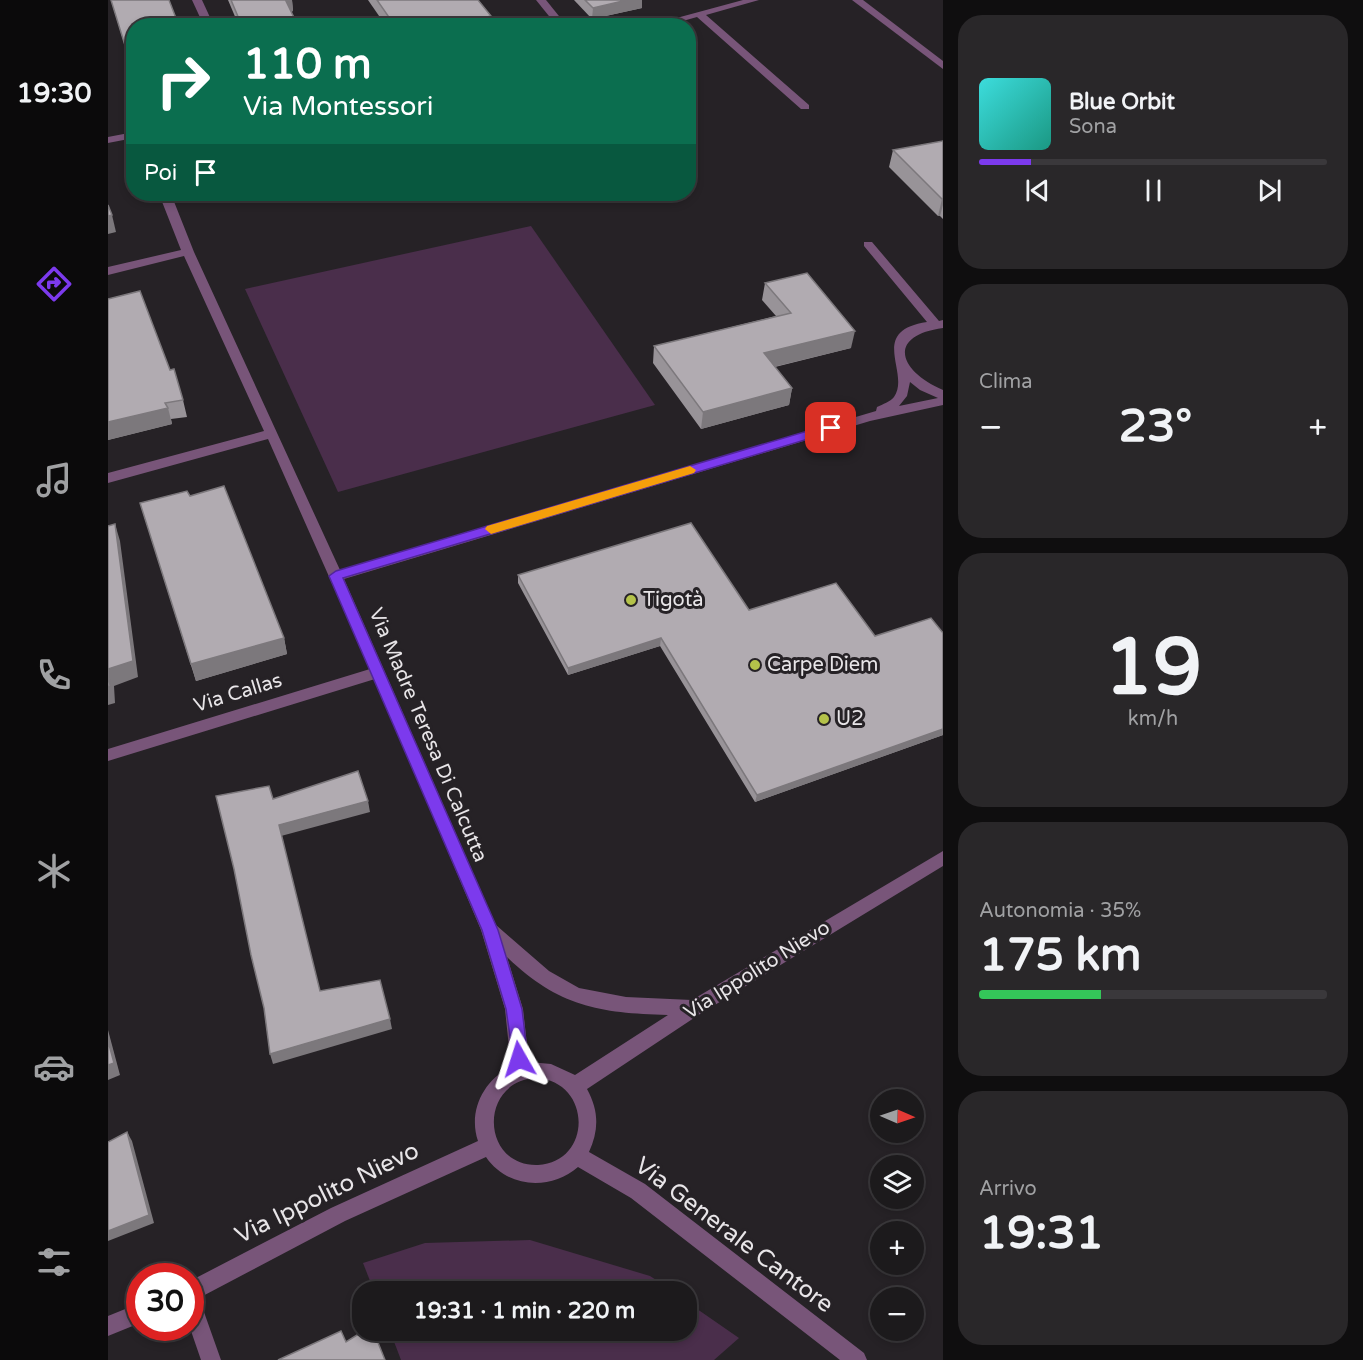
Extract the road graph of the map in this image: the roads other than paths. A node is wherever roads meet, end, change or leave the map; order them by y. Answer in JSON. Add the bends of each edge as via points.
{"nodes":[{"id":1,"x":197,"y":0,"type":"edge"},
{"id":2,"x":541,"y":0,"type":"edge"},
{"id":3,"x":754,"y":0,"type":"edge"},
{"id":4,"x":856,"y":0,"type":"edge"},
{"id":5,"x":699,"y":14,"type":"junction"},
{"id":6,"x":205,"y":18,"type":"edge"},
{"id":7,"x":556,"y":18,"type":"edge"},
{"id":8,"x":683,"y":18,"type":"edge"},
{"id":9,"x":943,"y":66,"type":"edge"},
{"id":10,"x":805,"y":107,"type":"dead end"},
{"id":11,"x":126,"y":137,"type":"edge"},
{"id":12,"x":108,"y":140,"type":"edge"},
{"id":13,"x":168,"y":201,"type":"edge"},
{"id":14,"x":868,"y":244,"type":"dead end"},
{"id":15,"x":188,"y":252,"type":"junction"},
{"id":16,"x":108,"y":271,"type":"edge"},
{"id":17,"x":939,"y":324,"type":"edge"},
{"id":18,"x":904,"y":372,"type":"junction"},
{"id":19,"x":943,"y":395,"type":"edge"},
{"id":20,"x":943,"y":401,"type":"edge"},
{"id":21,"x":869,"y":417,"type":"junction"},
{"id":22,"x":272,"y":434,"type":"junction"},
{"id":23,"x":108,"y":478,"type":"edge"},
{"id":24,"x":336,"y":576,"type":"junction"},
{"id":25,"x":379,"y":672,"type":"junction"},
{"id":26,"x":108,"y":755,"type":"edge"},
{"id":27,"x":943,"y":858,"type":"edge"},
{"id":28,"x":490,"y":930,"type":"junction"},
{"id":29,"x":694,"y":1008,"type":"junction"},
{"id":30,"x":521,"y":1073,"type":"junction"},
{"id":31,"x":575,"y":1086,"type":"junction"},
{"id":32,"x":489,"y":1146,"type":"junction"},
{"id":33,"x":577,"y":1156,"type":"junction"},
{"id":34,"x":204,"y":1284,"type":"edge"},
{"id":35,"x":126,"y":1319,"type":"edge"},
{"id":36,"x":108,"y":1326,"type":"edge"},
{"id":37,"x":204,"y":1340,"type":"edge"},
{"id":38,"x":211,"y":1360,"type":"edge"},
{"id":39,"x":857,"y":1360,"type":"edge"}],
"edges":[{"from":1,"to":6,"type":"street"},
{"from":2,"to":7,"type":"street"},
{"from":3,"to":5,"type":"street"},
{"from":4,"to":9,"type":"street"},
{"from":5,"to":8,"type":"street"},
{"from":5,"to":10,"type":"street"},
{"from":11,"to":12,"type":"street"},
{"from":13,"to":15,"type":"street","name":"Via Madre Teresa Di Calcutta"},
{"from":14,"to":17,"type":"street"},
{"from":15,"to":16,"type":"street"},
{"from":15,"to":22,"type":"street","name":"Via Madre Teresa Di Calcutta"},
{"from":17,"to":18,"type":"street","via":[[906,336],[898,359]]},
{"from":18,"to":19,"type":"street"},
{"from":18,"to":21,"type":"street","via":[[903,394],[895,404]]},
{"from":20,"to":21,"type":"street"},
{"from":21,"to":24,"type":"street"},
{"from":22,"to":23,"type":"street"},
{"from":22,"to":24,"type":"street","name":"Via Madre Teresa Di Calcutta"},
{"from":24,"to":25,"type":"street","name":"Via Madre Teresa Di Calcutta"},
{"from":25,"to":26,"type":"street","name":"Via Callas"},
{"from":25,"to":28,"type":"street","name":"Via Madre Teresa Di Calcutta"},
{"from":27,"to":29,"type":"street","name":"Via Ippolito Nievo"},
{"from":28,"to":29,"type":"street","via":[[535,970],[571,993],[593,1001],[625,1005]]},
{"from":28,"to":30,"type":"street","name":"Via Madre Teresa Di Calcutta","via":[[514,1009]]},
{"from":29,"to":31,"type":"street","name":"Via Ippolito Nievo"},
{"from":30,"to":31,"type":"street","via":[[550,1072]]},
{"from":30,"to":32,"type":"street","via":[[495,1089],[487,1102],[483,1116]]},
{"from":31,"to":33,"type":"street","via":[[589,1113],[585,1143]]},
{"from":32,"to":33,"type":"street","via":[[513,1169],[530,1174],[564,1167]]},
{"from":32,"to":34,"type":"street","name":"Via Ippolito Nievo","via":[[404,1182]]},
{"from":33,"to":39,"type":"street","name":"Via Generale Cantore","via":[[638,1191]]},
{"from":35,"to":36,"type":"street"},
{"from":37,"to":38,"type":"street"}]}
